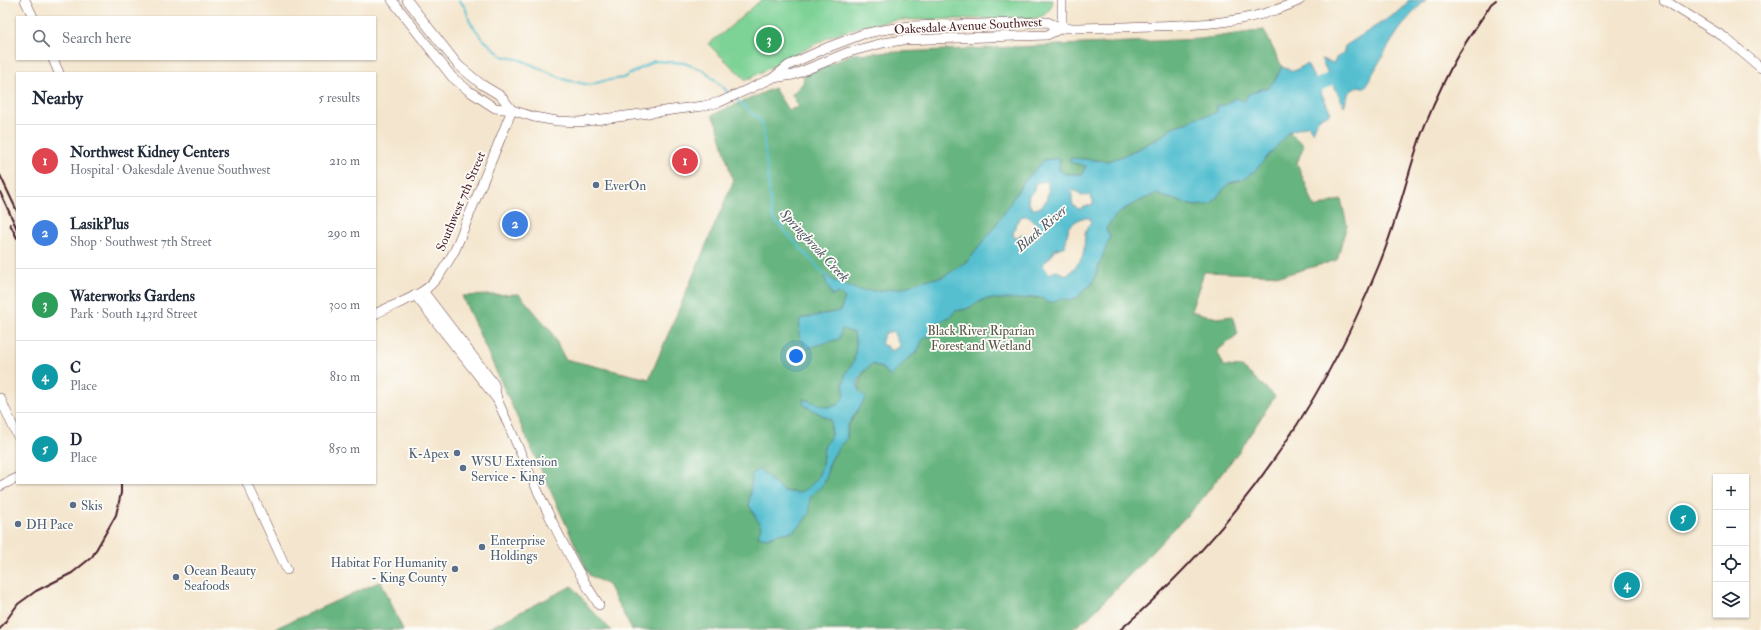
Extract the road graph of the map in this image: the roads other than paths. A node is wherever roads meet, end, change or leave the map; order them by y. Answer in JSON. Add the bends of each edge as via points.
{"nodes":[{"id":1,"x":25,"y":0,"type":"edge"},
{"id":2,"x":392,"y":0,"type":"edge"},
{"id":3,"x":401,"y":0,"type":"edge"},
{"id":4,"x":407,"y":0,"type":"edge"},
{"id":5,"x":1062,"y":0,"type":"edge"},
{"id":6,"x":1300,"y":0,"type":"edge"},
{"id":7,"x":1664,"y":0,"type":"edge"},
{"id":8,"x":33,"y":16,"type":"edge"},
{"id":9,"x":422,"y":19,"type":"junction"},
{"id":10,"x":1062,"y":28,"type":"junction"},
{"id":11,"x":52,"y":60,"type":"edge"},
{"id":12,"x":1761,"y":68,"type":"edge"},
{"id":13,"x":58,"y":72,"type":"edge"},
{"id":14,"x":773,"y":78,"type":"junction"},
{"id":15,"x":512,"y":110,"type":"junction"},
{"id":16,"x":419,"y":293,"type":"junction"},
{"id":17,"x":376,"y":314,"type":"edge"},
{"id":18,"x":0,"y":398,"type":"edge"},
{"id":19,"x":16,"y":433,"type":"edge"},
{"id":20,"x":16,"y":478,"type":"edge"},
{"id":21,"x":247,"y":484,"type":"edge"},
{"id":22,"x":0,"y":486,"type":"edge"},
{"id":23,"x":287,"y":570,"type":"dead end"},
{"id":24,"x":599,"y":605,"type":"dead end"}],
"edges":[{"from":1,"to":8,"type":"street"},
{"from":2,"to":15,"type":"street","name":"Oakesdale Avenue Southwest","via":[[452,78],[495,108]]},
{"from":3,"to":9,"type":"street","via":[[411,13]]},
{"from":4,"to":9,"type":"street"},
{"from":5,"to":10,"type":"street"},
{"from":6,"to":10,"type":"street","via":[[1263,15],[1218,23]]},
{"from":7,"to":12,"type":"street","via":[[1724,37]]},
{"from":9,"to":15,"type":"street","via":[[458,65],[501,96]]},
{"from":10,"to":14,"type":"street","name":"Oakesdale Avenue Southwest","via":[[1047,35],[903,40],[883,43],[849,52],[792,75]]},
{"from":10,"to":14,"type":"street","name":"Oakesdale Avenue Southwest","via":[[1047,22],[910,26],[863,34],[789,65]]},
{"from":11,"to":13,"type":"street"},
{"from":14,"to":15,"type":"street","name":"Oakesdale Avenue Southwest","via":[[720,102],[703,106],[579,122],[534,117]]},
{"from":15,"to":16,"type":"street","name":"Southwest 7th Street","via":[[455,250],[436,279]]},
{"from":16,"to":17,"type":"street","name":"Southwest 7th Street"},
{"from":16,"to":24,"type":"street","via":[[494,384],[497,399],[544,506],[579,574]]},
{"from":18,"to":19,"type":"street"},
{"from":20,"to":22,"type":"street"},
{"from":21,"to":23,"type":"street"}]}
